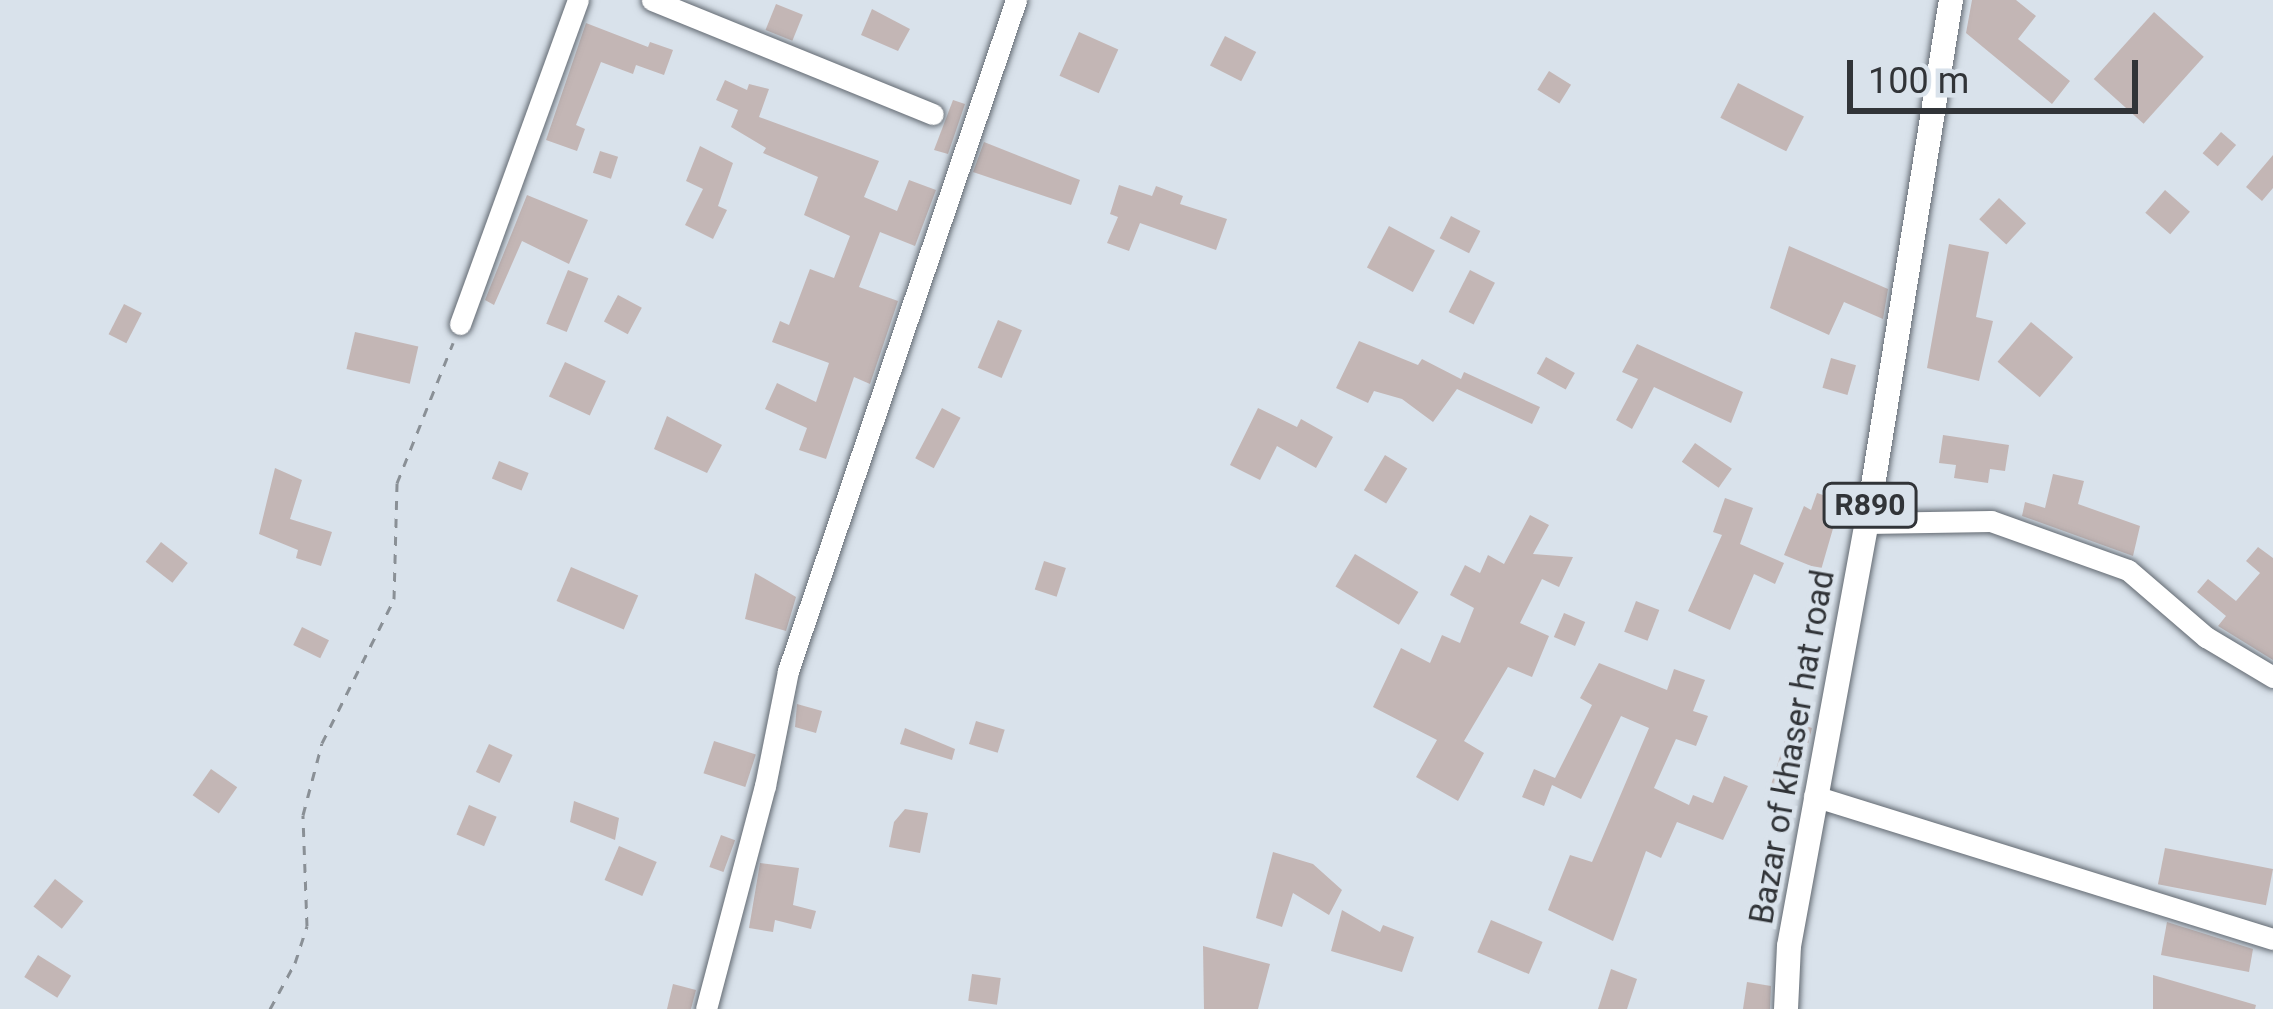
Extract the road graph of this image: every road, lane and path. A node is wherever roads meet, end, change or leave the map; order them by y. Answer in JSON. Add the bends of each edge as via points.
{"nodes":[{"id":1,"x":578,"y":0,"type":"edge"},
{"id":2,"x":652,"y":0,"type":"edge"},
{"id":3,"x":1016,"y":0,"type":"edge"},
{"id":4,"x":1952,"y":0,"type":"edge"},
{"id":5,"x":933,"y":114,"type":"dead end"},
{"id":6,"x":460,"y":324,"type":"joint"},
{"id":7,"x":1867,"y":524,"type":"junction"},
{"id":8,"x":2273,"y":677,"type":"edge"},
{"id":9,"x":1814,"y":796,"type":"junction"},
{"id":10,"x":2273,"y":939,"type":"edge"},
{"id":11,"x":270,"y":1009,"type":"edge"},
{"id":12,"x":706,"y":1009,"type":"edge"},
{"id":13,"x":1786,"y":1009,"type":"edge"}],
"edges":[{"from":1,"to":6,"type":"street"},
{"from":2,"to":5,"type":"street"},
{"from":3,"to":12,"type":"street","via":[[788,671]]},
{"from":4,"to":7,"type":"main road","name":"Bazar of khaser hat road","number":"R890"},
{"from":6,"to":11,"type":"path","via":[[397,483],[394,599],[322,742],[303,815],[307,926]]},
{"from":7,"to":8,"type":"street","via":[[1991,521],[2128,570],[2206,637]]},
{"from":7,"to":9,"type":"main road","name":"Bazar of khaser hat road","number":"R890"},
{"from":9,"to":10,"type":"street"},
{"from":9,"to":13,"type":"main road","name":"Bazar of khaser hat road","number":"R890"}]}
